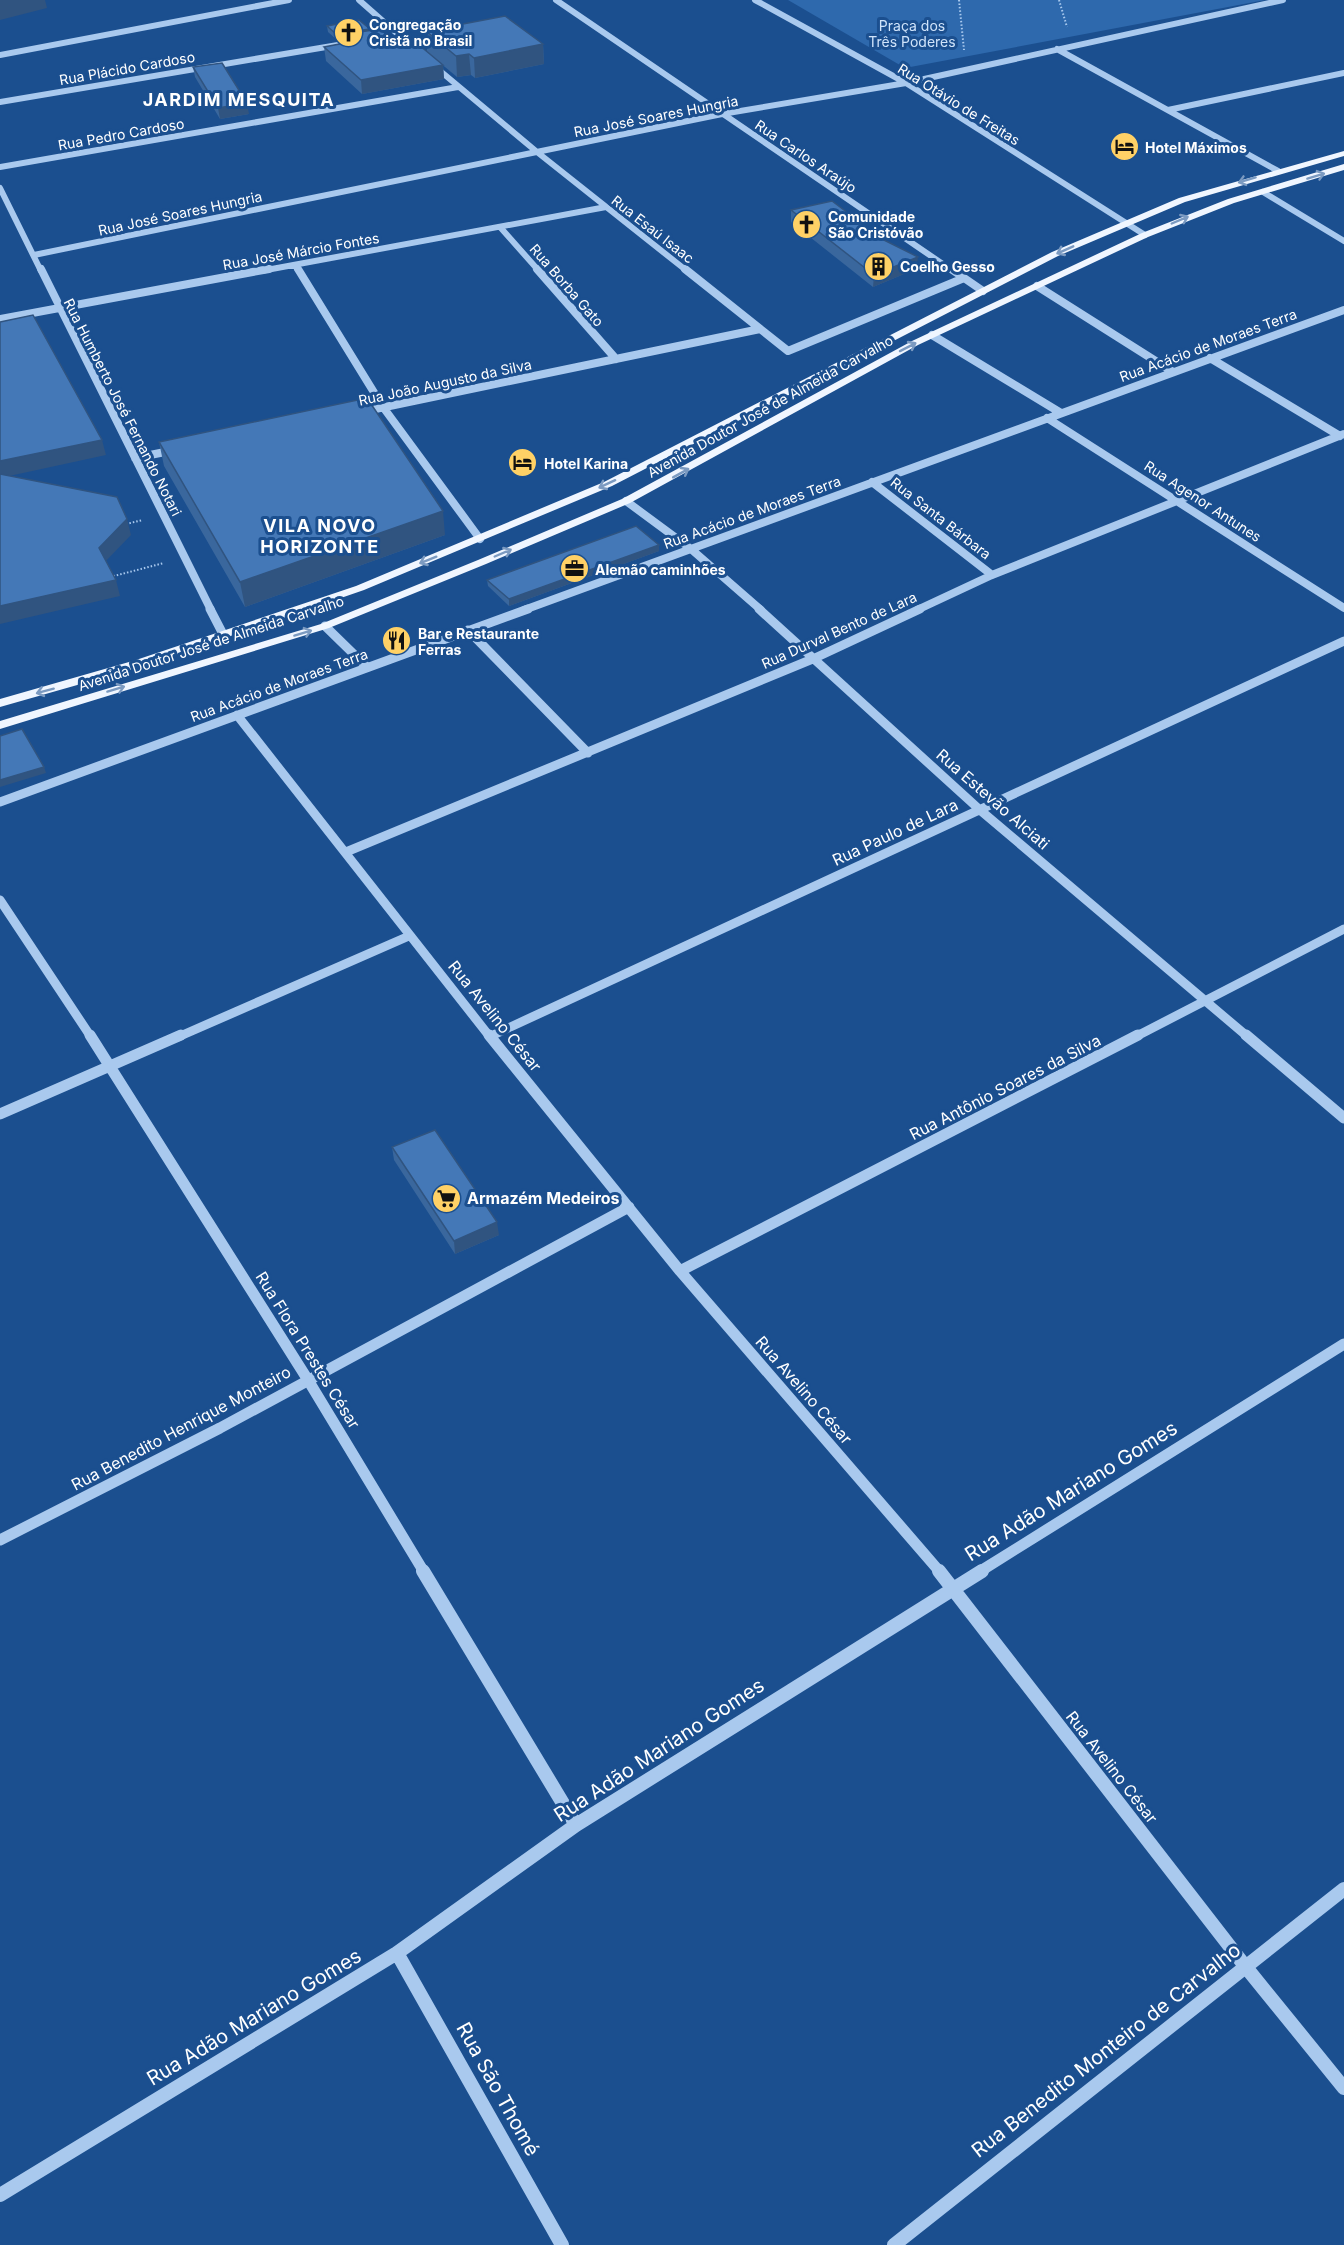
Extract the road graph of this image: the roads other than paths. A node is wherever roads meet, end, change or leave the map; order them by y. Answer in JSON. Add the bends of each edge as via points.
{"nodes":[{"id":1,"x":289,"y":0,"type":"edge"},
{"id":2,"x":359,"y":0,"type":"edge"},
{"id":3,"x":556,"y":0,"type":"edge"},
{"id":4,"x":755,"y":0,"type":"edge"},
{"id":5,"x":1283,"y":0,"type":"edge"},
{"id":6,"x":401,"y":34,"type":"junction"},
{"id":7,"x":389,"y":36,"type":"edge"},
{"id":8,"x":342,"y":44,"type":"edge"},
{"id":9,"x":1057,"y":49,"type":"junction"},
{"id":10,"x":0,"y":55,"type":"edge"},
{"id":11,"x":1344,"y":73,"type":"edge"},
{"id":12,"x":906,"y":83,"type":"junction"},
{"id":13,"x":458,"y":87,"type":"junction"},
{"id":14,"x":0,"y":102,"type":"edge"},
{"id":15,"x":1168,"y":110,"type":"junction"},
{"id":16,"x":722,"y":114,"type":"junction"},
{"id":17,"x":537,"y":152,"type":"junction"},
{"id":18,"x":1344,"y":153,"type":"edge"},
{"id":19,"x":0,"y":167,"type":"edge"},
{"id":20,"x":1344,"y":167,"type":"edge"},
{"id":21,"x":1278,"y":171,"type":"junction"},
{"id":22,"x":0,"y":188,"type":"edge"},
{"id":23,"x":1263,"y":192,"type":"junction"},
{"id":24,"x":606,"y":207,"type":"junction"},
{"id":25,"x":1125,"y":223,"type":"junction"},
{"id":26,"x":500,"y":227,"type":"junction"},
{"id":27,"x":1145,"y":235,"type":"junction"},
{"id":28,"x":1344,"y":241,"type":"edge"},
{"id":29,"x":33,"y":255,"type":"junction"},
{"id":30,"x":295,"y":265,"type":"junction"},
{"id":31,"x":964,"y":278,"type":"junction"},
{"id":32,"x":1037,"y":286,"type":"junction"},
{"id":33,"x":983,"y":291,"type":"junction"},
{"id":34,"x":60,"y":308,"type":"junction"},
{"id":35,"x":1344,"y":309,"type":"edge"},
{"id":36,"x":0,"y":319,"type":"edge"},
{"id":37,"x":760,"y":329,"type":"junction"},
{"id":38,"x":932,"y":335,"type":"junction"},
{"id":39,"x":1210,"y":358,"type":"junction"},
{"id":40,"x":616,"y":359,"type":"junction"},
{"id":41,"x":1173,"y":372,"type":"junction"},
{"id":42,"x":383,"y":407,"type":"junction"},
{"id":43,"x":356,"y":412,"type":"edge"},
{"id":44,"x":1061,"y":413,"type":"junction"},
{"id":45,"x":1047,"y":418,"type":"junction"},
{"id":46,"x":1342,"y":435,"type":"edge"},
{"id":47,"x":182,"y":449,"type":"edge"},
{"id":48,"x":135,"y":458,"type":"junction"},
{"id":49,"x":872,"y":482,"type":"junction"},
{"id":50,"x":626,"y":501,"type":"junction"},
{"id":51,"x":1178,"y":501,"type":"junction"},
{"id":52,"x":480,"y":538,"type":"junction"},
{"id":53,"x":692,"y":549,"type":"junction"},
{"id":54,"x":993,"y":575,"type":"junction"},
{"id":55,"x":1344,"y":608,"type":"edge"},
{"id":56,"x":325,"y":626,"type":"junction"},
{"id":57,"x":468,"y":630,"type":"junction"},
{"id":58,"x":224,"y":636,"type":"junction"},
{"id":59,"x":1344,"y":641,"type":"edge"},
{"id":60,"x":816,"y":658,"type":"junction"},
{"id":61,"x":367,"y":668,"type":"junction"},
{"id":62,"x":0,"y":703,"type":"edge"},
{"id":63,"x":237,"y":715,"type":"junction"},
{"id":64,"x":0,"y":725,"type":"edge"},
{"id":65,"x":588,"y":753,"type":"junction"},
{"id":66,"x":0,"y":802,"type":"edge"},
{"id":67,"x":980,"y":810,"type":"junction"},
{"id":68,"x":346,"y":852,"type":"junction"},
{"id":69,"x":0,"y":900,"type":"edge"},
{"id":70,"x":1344,"y":929,"type":"edge"},
{"id":71,"x":409,"y":936,"type":"junction"},
{"id":72,"x":1205,"y":1000,"type":"junction"},
{"id":73,"x":491,"y":1036,"type":"junction"},
{"id":74,"x":111,"y":1067,"type":"junction"},
{"id":75,"x":0,"y":1114,"type":"edge"},
{"id":76,"x":1344,"y":1118,"type":"edge"},
{"id":77,"x":629,"y":1207,"type":"junction"},
{"id":78,"x":680,"y":1271,"type":"junction"},
{"id":79,"x":1344,"y":1344,"type":"edge"},
{"id":80,"x":308,"y":1380,"type":"junction"},
{"id":81,"x":0,"y":1540,"type":"edge"},
{"id":82,"x":952,"y":1587,"type":"junction"},
{"id":83,"x":576,"y":1825,"type":"junction"},
{"id":84,"x":1344,"y":1889,"type":"edge"},
{"id":85,"x":397,"y":1953,"type":"junction"},
{"id":86,"x":1245,"y":1966,"type":"junction"},
{"id":87,"x":1344,"y":2088,"type":"edge"},
{"id":88,"x":0,"y":2195,"type":"edge"},
{"id":89,"x":562,"y":2245,"type":"edge"},
{"id":90,"x":894,"y":2245,"type":"edge"}],
"edges":[{"from":1,"to":10,"type":"street"},
{"from":2,"to":6,"type":"street","name":"Rua Esaú Isaac"},
{"from":3,"to":16,"type":"street","name":"Rua Carlos Araújo"},
{"from":4,"to":12,"type":"street","name":"Rua Otávio de Freitas"},
{"from":5,"to":9,"type":"street","name":"Rua José Soares Hungria"},
{"from":6,"to":7,"type":"street"},
{"from":6,"to":13,"type":"street","name":"Rua Esaú Isaac"},
{"from":8,"to":14,"type":"street","name":"Rua Plácido Cardoso"},
{"from":9,"to":12,"type":"street","name":"Rua José Soares Hungria"},
{"from":9,"to":15,"type":"street"},
{"from":11,"to":15,"type":"street"},
{"from":12,"to":16,"type":"street","name":"Rua José Soares Hungria"},
{"from":12,"to":25,"type":"street","name":"Rua Otávio de Freitas"},
{"from":13,"to":17,"type":"street","name":"Rua Esaú Isaac"},
{"from":13,"to":19,"type":"street","name":"Rua Pedro Cardoso"},
{"from":15,"to":21,"type":"street"},
{"from":16,"to":17,"type":"street","name":"Rua José Soares Hungria"},
{"from":16,"to":31,"type":"street","name":"Rua Carlos Araújo"},
{"from":17,"to":24,"type":"street","name":"Rua Esaú Isaac"},
{"from":17,"to":29,"type":"street","name":"Rua José Soares Hungria"},
{"from":18,"to":21,"type":"main road","name":"Avenida Doutor José de Almeida Carvalho"},
{"from":23,"to":20,"type":"main road","name":"Avenida Doutor José de Almeida Carvalho","one_way":true},
{"from":21,"to":25,"type":"main road","name":"Avenida Doutor José de Almeida Carvalho","one_way":true,"via":[[1182,200]]},
{"from":22,"to":29,"type":"street","name":"Rua Humberto José Fernando Notari"},
{"from":27,"to":23,"type":"main road","name":"Avenida Doutor José de Almeida Carvalho","one_way":true},
{"from":23,"to":28,"type":"street"},
{"from":24,"to":26,"type":"street","name":"Rua José Márcio Fontes"},
{"from":24,"to":37,"type":"street","name":"Rua Esaú Isaac"},
{"from":25,"to":27,"type":"street","name":"Rua Otávio de Freitas"},
{"from":25,"to":33,"type":"main road","name":"Avenida Doutor José de Almeida Carvalho","one_way":true},
{"from":26,"to":30,"type":"street","name":"Rua José Márcio Fontes"},
{"from":26,"to":40,"type":"street","name":"Rua Borba Gato"},
{"from":27,"to":32,"type":"main road","name":"Avenida Doutor José de Almeida Carvalho"},
{"from":29,"to":34,"type":"street","name":"Rua Humberto José Fernando Notari"},
{"from":30,"to":34,"type":"street","name":"Rua José Márcio Fontes"},
{"from":30,"to":42,"type":"street"},
{"from":31,"to":33,"type":"street","name":"Rua Carlos Araújo"},
{"from":31,"to":37,"type":"street","name":"Rua Esaú Isaac","via":[[788,351]]},
{"from":32,"to":38,"type":"main road","name":"Avenida Doutor José de Almeida Carvalho"},
{"from":32,"to":41,"type":"street"},
{"from":33,"to":52,"type":"main road","name":"Avenida Doutor José de Almeida Carvalho","one_way":true,"via":[[608,484]]},
{"from":34,"to":36,"type":"street","name":"Rua José Márcio Fontes"},
{"from":34,"to":48,"type":"street","name":"Rua Humberto José Fernando Notari"},
{"from":35,"to":39,"type":"street","name":"Rua Acácio de Moraes Terra"},
{"from":37,"to":40,"type":"street","name":"Rua João Augusto da Silva"},
{"from":38,"to":44,"type":"street"},
{"from":50,"to":38,"type":"main road","name":"Avenida Doutor José de Almeida Carvalho","one_way":true},
{"from":39,"to":41,"type":"street","name":"Rua Acácio de Moraes Terra"},
{"from":39,"to":46,"type":"street"},
{"from":40,"to":42,"type":"street","name":"Rua João Augusto da Silva"},
{"from":41,"to":44,"type":"street","name":"Rua Acácio de Moraes Terra"},
{"from":42,"to":43,"type":"street","name":"Rua João Augusto da Silva"},
{"from":42,"to":52,"type":"street"},
{"from":44,"to":45,"type":"street","name":"Rua Acácio de Moraes Terra"},
{"from":45,"to":49,"type":"street","name":"Rua Acácio de Moraes Terra"},
{"from":45,"to":51,"type":"street","name":"Rua Agenor Antunes"},
{"from":46,"to":51,"type":"street","name":"Rua Durval Bento de Lara"},
{"from":47,"to":48,"type":"street"},
{"from":48,"to":58,"type":"street","name":"Rua Humberto José Fernando Notari"},
{"from":49,"to":53,"type":"street","name":"Rua Acácio de Moraes Terra"},
{"from":49,"to":54,"type":"street","name":"Rua Santa Bárbara"},
{"from":50,"to":53,"type":"street","name":"Rua Estevão Alciati"},
{"from":56,"to":50,"type":"main road","name":"Avenida Doutor José de Almeida Carvalho","one_way":true},
{"from":51,"to":54,"type":"street","name":"Rua Durval Bento de Lara"},
{"from":51,"to":55,"type":"street","name":"Rua Agenor Antunes"},
{"from":52,"to":58,"type":"main road","name":"Avenida Doutor José de Almeida Carvalho","one_way":true,"via":[[360,588]]},
{"from":53,"to":57,"type":"street","name":"Rua Acácio de Moraes Terra"},
{"from":53,"to":60,"type":"street","name":"Rua Estevão Alciati"},
{"from":54,"to":60,"type":"street","name":"Rua Durval Bento de Lara"},
{"from":56,"to":61,"type":"street"},
{"from":64,"to":56,"type":"main road","name":"Avenida Doutor José de Almeida Carvalho","one_way":true},
{"from":57,"to":61,"type":"street","name":"Rua Acácio de Moraes Terra"},
{"from":57,"to":65,"type":"street"},
{"from":58,"to":62,"type":"main road","name":"Avenida Doutor José de Almeida Carvalho","one_way":true},
{"from":59,"to":67,"type":"street","name":"Rua Paulo de Lara"},
{"from":60,"to":65,"type":"street","name":"Rua Durval Bento de Lara"},
{"from":60,"to":67,"type":"street","name":"Rua Estevão Alciati"},
{"from":61,"to":63,"type":"street","name":"Rua Acácio de Moraes Terra"},
{"from":63,"to":66,"type":"street","name":"Rua Acácio de Moraes Terra"},
{"from":63,"to":68,"type":"street","name":"Rua Avelino César"},
{"from":65,"to":68,"type":"street","name":"Rua Durval Bento de Lara"},
{"from":67,"to":72,"type":"street","name":"Rua Estevão Alciati"},
{"from":67,"to":73,"type":"street","name":"Rua Paulo de Lara"},
{"from":68,"to":71,"type":"street","name":"Rua Avelino César"},
{"from":69,"to":74,"type":"street","name":"Rua Flora Prestes César"},
{"from":70,"to":72,"type":"street","name":"Rua Antônio Soares da Silva"},
{"from":71,"to":73,"type":"street","name":"Rua Avelino César"},
{"from":71,"to":74,"type":"street"},
{"from":72,"to":76,"type":"street","name":"Rua Estevão Alciati"},
{"from":72,"to":78,"type":"street","name":"Rua Antônio Soares da Silva"},
{"from":73,"to":77,"type":"street","name":"Rua Avelino César"},
{"from":74,"to":75,"type":"street"},
{"from":74,"to":80,"type":"street","name":"Rua Flora Prestes César"},
{"from":77,"to":78,"type":"street","name":"Rua Avelino César"},
{"from":77,"to":80,"type":"street","name":"Rua Benedito Henrique Monteiro"},
{"from":78,"to":82,"type":"street","name":"Rua Avelino César"},
{"from":79,"to":82,"type":"street","name":"Rua Adão Mariano Gomes"},
{"from":80,"to":81,"type":"street","name":"Rua Benedito Henrique Monteiro"},
{"from":80,"to":83,"type":"street","name":"Rua Flora Prestes César"},
{"from":82,"to":83,"type":"street","name":"Rua Adão Mariano Gomes"},
{"from":82,"to":86,"type":"street","name":"Rua Avelino César"},
{"from":83,"to":85,"type":"street","name":"Rua Adão Mariano Gomes"},
{"from":84,"to":86,"type":"street","name":"Rua Benedito Monteiro de Carvalho"},
{"from":85,"to":88,"type":"street","name":"Rua Adão Mariano Gomes"},
{"from":85,"to":89,"type":"street","name":"Rua São Thomé"},
{"from":86,"to":87,"type":"street","name":"Rua Avelino César"},
{"from":86,"to":90,"type":"street","name":"Rua Benedito Monteiro de Carvalho"}]}
